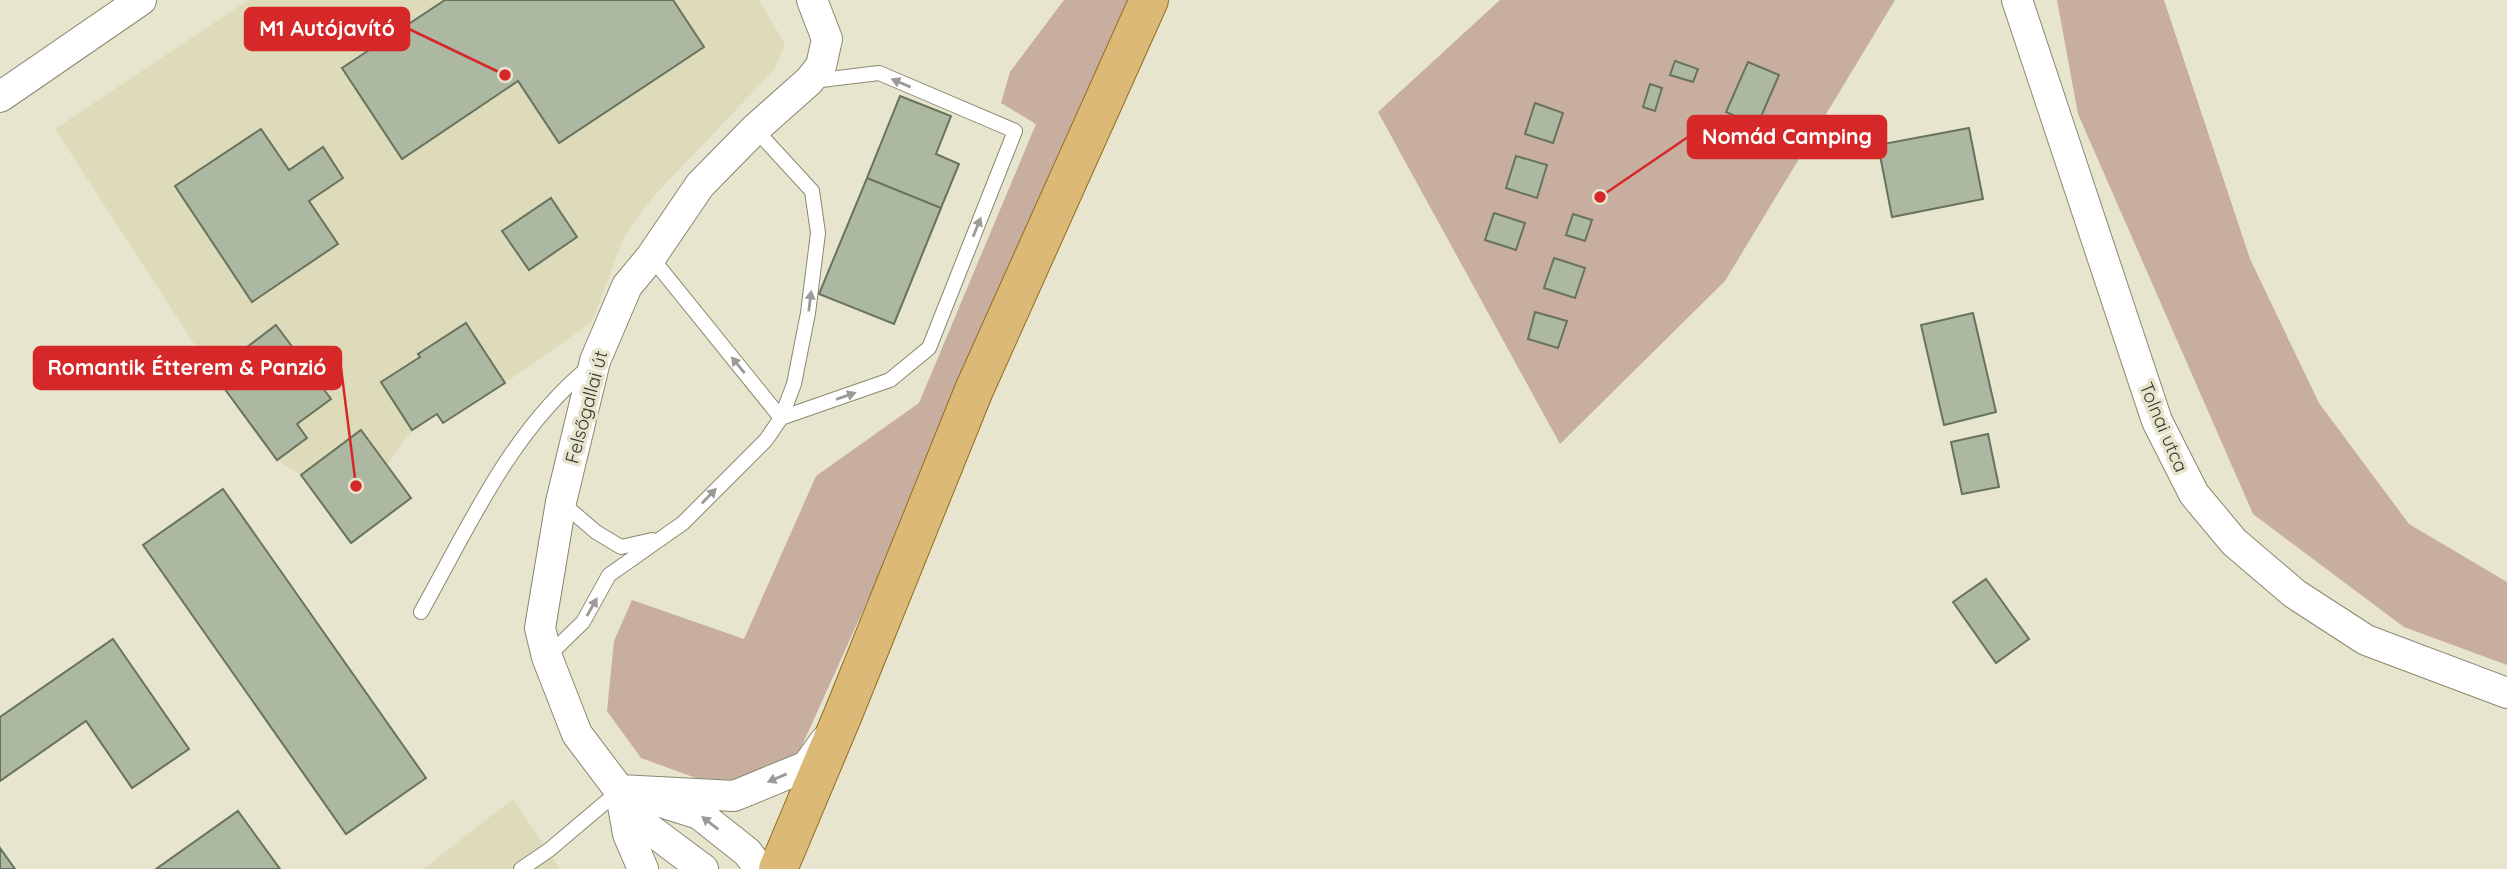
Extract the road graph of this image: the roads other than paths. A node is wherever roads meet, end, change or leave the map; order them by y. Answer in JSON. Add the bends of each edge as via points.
{"nodes":[{"id":1,"x":141,"y":0,"type":"edge"},
{"id":2,"x":812,"y":0,"type":"edge"},
{"id":3,"x":1149,"y":0,"type":"edge"},
{"id":4,"x":2017,"y":0,"type":"edge"},
{"id":5,"x":809,"y":81,"type":"junction"},
{"id":6,"x":0,"y":97,"type":"edge"},
{"id":7,"x":755,"y":128,"type":"junction"},
{"id":8,"x":651,"y":257,"type":"junction"},
{"id":9,"x":595,"y":361,"type":"junction"},
{"id":10,"x":781,"y":418,"type":"junction"},
{"id":11,"x":561,"y":502,"type":"junction"},
{"id":12,"x":657,"y":539,"type":"junction"},
{"id":13,"x":421,"y":612,"type":"dead end"},
{"id":14,"x":547,"y":657,"type":"junction"},
{"id":15,"x":2507,"y":693,"type":"edge"},
{"id":16,"x":842,"y":717,"type":"junction"},
{"id":17,"x":620,"y":790,"type":"junction"},
{"id":18,"x":521,"y":869,"type":"edge"},
{"id":19,"x":643,"y":869,"type":"edge"},
{"id":20,"x":703,"y":869,"type":"edge"},
{"id":21,"x":760,"y":869,"type":"edge"},
{"id":22,"x":778,"y":869,"type":"edge"}],
"edges":[{"from":1,"to":6,"type":"street"},
{"from":2,"to":5,"type":"street","name":"Felsőgallai út","via":[[827,39],[821,66]]},
{"from":3,"to":16,"type":"main road","via":[[974,390]]},
{"from":4,"to":15,"type":"street","name":"Tolnai utca","via":[[2157,421],[2194,494],[2234,542],[2295,594],[2365,640]]},
{"from":5,"to":7,"type":"street","name":"Felsőgallai út"},
{"from":10,"to":5,"type":"lane","one_way":true,"via":[[890,380],[929,348],[1015,131],[879,74]]},
{"from":7,"to":8,"type":"street","name":"Felsőgallai út","via":[[699,185]]},
{"from":10,"to":7,"type":"lane","one_way":true,"via":[[794,384],[818,233],[812,191]]},
{"from":8,"to":9,"type":"street","name":"Felsőgallai út","via":[[626,286]]},
{"from":10,"to":8,"type":"lane","one_way":true},
{"from":9,"to":11,"type":"street","name":"Felsőgallai út"},
{"from":9,"to":13,"type":"lane","via":[[530,427]]},
{"from":12,"to":10,"type":"lane","one_way":true,"via":[[683,523],[766,440]]},
{"from":11,"to":12,"type":"lane","via":[[621,547]]},
{"from":11,"to":14,"type":"street","name":"Felsőgallai út","via":[[540,628]]},
{"from":14,"to":12,"type":"lane","one_way":true,"via":[[583,622],[609,575]]},
{"from":14,"to":17,"type":"street","name":"Felsőgallai út","via":[[577,734]]},
{"from":16,"to":17,"type":"street","one_way":true,"via":[[807,766],[734,796]]},
{"from":16,"to":22,"type":"main road"},
{"from":17,"to":18,"type":"lane"},
{"from":17,"to":19,"type":"street","via":[[628,834]]},
{"from":17,"to":20,"type":"street","name":"Felsőgallai út","via":[[648,828]]},
{"from":21,"to":17,"type":"street","one_way":true,"via":[[747,852],[699,814]]}]}
